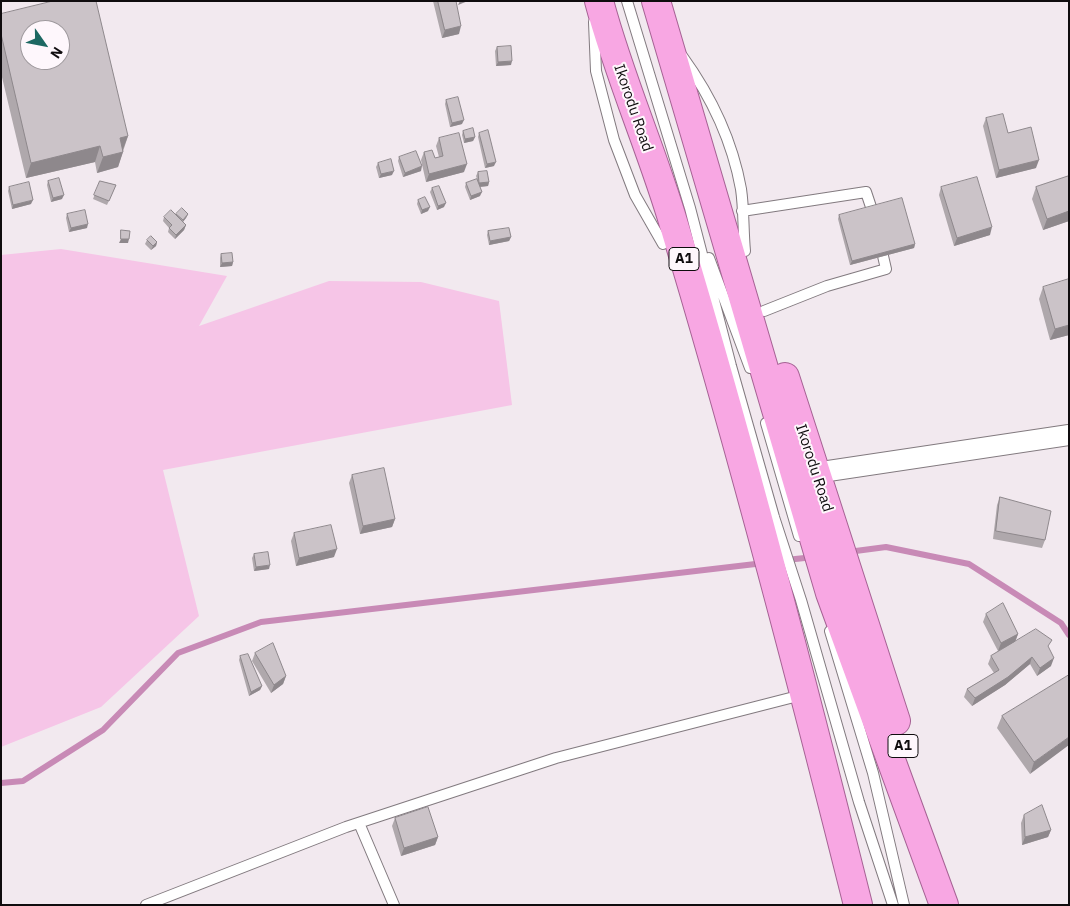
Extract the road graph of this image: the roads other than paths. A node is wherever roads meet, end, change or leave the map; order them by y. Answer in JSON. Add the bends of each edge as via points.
{"nodes":[{"id":1,"x":593,"y":1,"type":"edge"},
{"id":2,"x":599,"y":1,"type":"edge"},
{"id":3,"x":627,"y":1,"type":"edge"},
{"id":4,"x":656,"y":1,"type":"edge"},
{"id":5,"x":667,"y":34,"type":"junction"},
{"id":6,"x":610,"y":41,"type":"junction"},
{"id":7,"x":690,"y":208,"type":"junction"},
{"id":8,"x":872,"y":210,"type":"edge"},
{"id":9,"x":742,"y":211,"type":"junction"},
{"id":10,"x":663,"y":244,"type":"junction"},
{"id":11,"x":745,"y":250,"type":"junction"},
{"id":12,"x":883,"y":256,"type":"edge"},
{"id":13,"x":764,"y":311,"type":"junction"},
{"id":14,"x":753,"y":380,"type":"dead end"},
{"id":15,"x":762,"y":409,"type":"dead end"},
{"id":16,"x":1069,"y":435,"type":"edge"},
{"id":17,"x":815,"y":473,"type":"junction"},
{"id":18,"x":808,"y":511,"type":"junction"},
{"id":19,"x":758,"y":520,"type":"junction"},
{"id":20,"x":804,"y":550,"type":"dead end"},
{"id":21,"x":841,"y":590,"type":"junction"},
{"id":22,"x":784,"y":604,"type":"junction"},
{"id":23,"x":828,"y":624,"type":"dead end"},
{"id":24,"x":794,"y":697,"type":"junction"},
{"id":25,"x":359,"y":823,"type":"junction"},
{"id":26,"x":857,"y":901,"type":"edge"},
{"id":27,"x":146,"y":905,"type":"edge"},
{"id":28,"x":394,"y":905,"type":"edge"},
{"id":29,"x":893,"y":905,"type":"edge"},
{"id":30,"x":904,"y":905,"type":"edge"},
{"id":31,"x":944,"y":905,"type":"edge"},
{"id":32,"x":951,"y":905,"type":"edge"}],
"edges":[{"from":1,"to":10,"type":"lane","via":[[596,71],[614,140],[634,195]]},
{"from":2,"to":6,"type":"highway","name":"Ikorodu Road","number":"A1"},
{"from":3,"to":7,"type":"lane"},
{"from":4,"to":5,"type":"highway","name":"Ikorodu Road","number":"A1"},
{"from":5,"to":9,"type":"lane","via":[[702,84],[727,134],[741,189]]},
{"from":5,"to":11,"type":"highway","name":"Ikorodu Road","number":"A1"},
{"from":5,"to":18,"type":"highway","name":"Ikorodu Road","number":"A1"},
{"from":6,"to":10,"type":"highway","name":"Ikorodu Road","number":"A1"},
{"from":6,"to":19,"type":"highway","name":"Ikorodu Road","number":"A1","via":[[674,223]]},
{"from":7,"to":14,"type":"lane"},
{"from":7,"to":19,"type":"lane","via":[[731,366]]},
{"from":8,"to":9,"type":"lane","via":[[866,192]]},
{"from":9,"to":11,"type":"lane"},
{"from":10,"to":19,"type":"highway","name":"Ikorodu Road","number":"A1"},
{"from":11,"to":13,"type":"highway","name":"Ikorodu Road","number":"A1"},
{"from":12,"to":13,"type":"lane","via":[[886,269],[827,286]]},
{"from":13,"to":17,"type":"highway","name":"Ikorodu Road","number":"A1"},
{"from":15,"to":18,"type":"lane"},
{"from":16,"to":17,"type":"street"},
{"from":17,"to":18,"type":"highway","name":"Ikorodu Road","number":"A1"},
{"from":18,"to":20,"type":"lane"},
{"from":18,"to":21,"type":"highway","name":"Ikorodu Road","number":"A1"},
{"from":19,"to":22,"type":"highway","name":"Ikorodu Road","number":"A1"},
{"from":21,"to":31,"type":"highway","name":"Ikorodu Road","number":"A1"},
{"from":21,"to":32,"type":"highway","name":"Ikorodu Road","number":"A1","via":[[923,807]]},
{"from":22,"to":24,"type":"highway","name":"Ikorodu Road","number":"A1"},
{"from":22,"to":26,"type":"highway","name":"Ikorodu Road","number":"A1"},
{"from":22,"to":29,"type":"lane","via":[[859,802]]},
{"from":23,"to":30,"type":"lane","via":[[873,773]]},
{"from":24,"to":25,"type":"lane","via":[[556,758]]},
{"from":24,"to":26,"type":"highway","name":"Ikorodu Road","number":"A1"},
{"from":25,"to":27,"type":"lane"},
{"from":25,"to":28,"type":"lane"}]}
